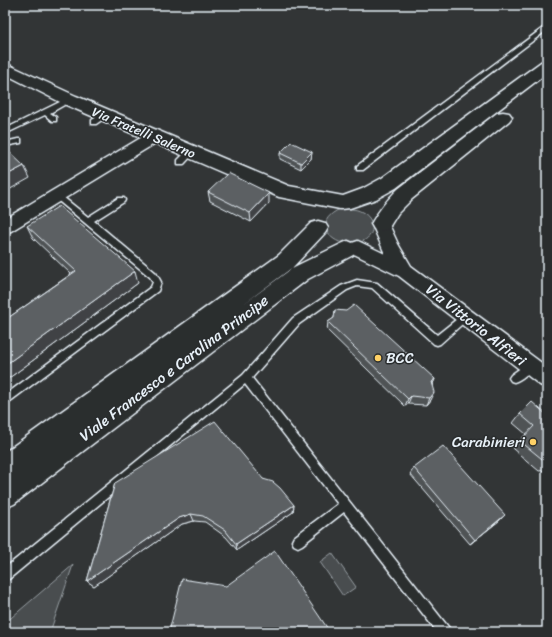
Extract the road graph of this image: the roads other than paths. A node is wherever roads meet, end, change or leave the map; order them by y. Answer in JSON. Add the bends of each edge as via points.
{"nodes":[{"id":1,"x":547,"y":27,"type":"edge"},
{"id":2,"x":547,"y":65,"type":"edge"},
{"id":3,"x":5,"y":68,"type":"edge"},
{"id":4,"x":547,"y":83,"type":"edge"},
{"id":5,"x":70,"y":100,"type":"junction"},
{"id":6,"x":45,"y":112,"type":"junction"},
{"id":7,"x":54,"y":119,"type":"dead end"},
{"id":8,"x":5,"y":132,"type":"edge"},
{"id":9,"x":154,"y":136,"type":"junction"},
{"id":10,"x":18,"y":141,"type":"dead end"},
{"id":11,"x":5,"y":144,"type":"edge"},
{"id":12,"x":360,"y":168,"type":"dead end"},
{"id":13,"x":286,"y":192,"type":"junction"},
{"id":14,"x":58,"y":196,"type":"junction"},
{"id":15,"x":121,"y":200,"type":"dead end"},
{"id":16,"x":345,"y":202,"type":"junction"},
{"id":17,"x":88,"y":221,"type":"junction"},
{"id":18,"x":381,"y":224,"type":"junction"},
{"id":19,"x":318,"y":225,"type":"junction"},
{"id":20,"x":5,"y":228,"type":"edge"},
{"id":21,"x":353,"y":249,"type":"junction"},
{"id":22,"x":405,"y":270,"type":"junction"},
{"id":23,"x":465,"y":318,"type":"junction"},
{"id":24,"x":529,"y":366,"type":"junction"},
{"id":25,"x":246,"y":378,"type":"junction"},
{"id":26,"x":514,"y":378,"type":"dead end"},
{"id":27,"x":547,"y":379,"type":"edge"},
{"id":28,"x":5,"y":401,"type":"edge"},
{"id":29,"x":5,"y":467,"type":"edge"},
{"id":30,"x":5,"y":495,"type":"edge"},
{"id":31,"x":345,"y":505,"type":"junction"},
{"id":32,"x":298,"y":541,"type":"dead end"},
{"id":33,"x":5,"y":575,"type":"edge"},
{"id":34,"x":445,"y":632,"type":"edge"}],
"edges":[{"from":1,"to":12,"type":"lane"},
{"from":2,"to":16,"type":"street","name":"Viale Francesco e Carolina Principe","via":[[389,183],[369,194]]},
{"from":3,"to":5,"type":"street","name":"Via Fratelli Salerno"},
{"from":4,"to":18,"type":"street","name":"Viale Francesco e Carolina Principe","via":[[405,194],[391,208]]},
{"from":5,"to":6,"type":"lane"},
{"from":5,"to":9,"type":"street","name":"Via Fratelli Salerno","via":[[100,119]]},
{"from":6,"to":7,"type":"lane"},
{"from":6,"to":8,"type":"lane"},
{"from":9,"to":13,"type":"street","name":"Via Fratelli Salerno","via":[[186,157]]},
{"from":9,"to":14,"type":"street"},
{"from":10,"to":11,"type":"lane"},
{"from":13,"to":16,"type":"street","name":"Via Fratelli Salerno"},
{"from":13,"to":19,"type":"street","name":"Via Fratelli Salerno"},
{"from":14,"to":17,"type":"lane"},
{"from":14,"to":20,"type":"street"},
{"from":15,"to":17,"type":"lane"},
{"from":16,"to":18,"type":"street","via":[[360,203],[371,209],[379,217]]},
{"from":16,"to":19,"type":"street","name":"Viale Francesco e Carolina Principe","via":[[324,209]]},
{"from":17,"to":28,"type":"lane","via":[[153,275],[155,289]]},
{"from":18,"to":21,"type":"street","name":"Viale Francesco e Carolina Principe","via":[[379,236],[374,242]]},
{"from":18,"to":22,"type":"street","name":"Via Vittorio Alfieri","via":[[390,246]]},
{"from":19,"to":21,"type":"street","via":[[321,235],[328,241],[337,246]]},
{"from":19,"to":29,"type":"street","name":"Viale Francesco e Carolina Principe","via":[[286,261]]},
{"from":21,"to":22,"type":"street","name":"Via Vittorio Alfieri"},
{"from":21,"to":30,"type":"street","name":"Viale Francesco e Carolina Principe","via":[[301,273]]},
{"from":22,"to":23,"type":"street","name":"Via Vittorio Alfieri"},
{"from":23,"to":24,"type":"street","name":"Via Vittorio Alfieri"},
{"from":23,"to":25,"type":"lane","via":[[437,341],[374,285],[350,285],[296,322]]},
{"from":24,"to":26,"type":"lane"},
{"from":24,"to":27,"type":"street","name":"Via Vittorio Alfieri"},
{"from":25,"to":31,"type":"lane"},
{"from":25,"to":33,"type":"lane"},
{"from":31,"to":32,"type":"lane"},
{"from":31,"to":34,"type":"lane"}]}
